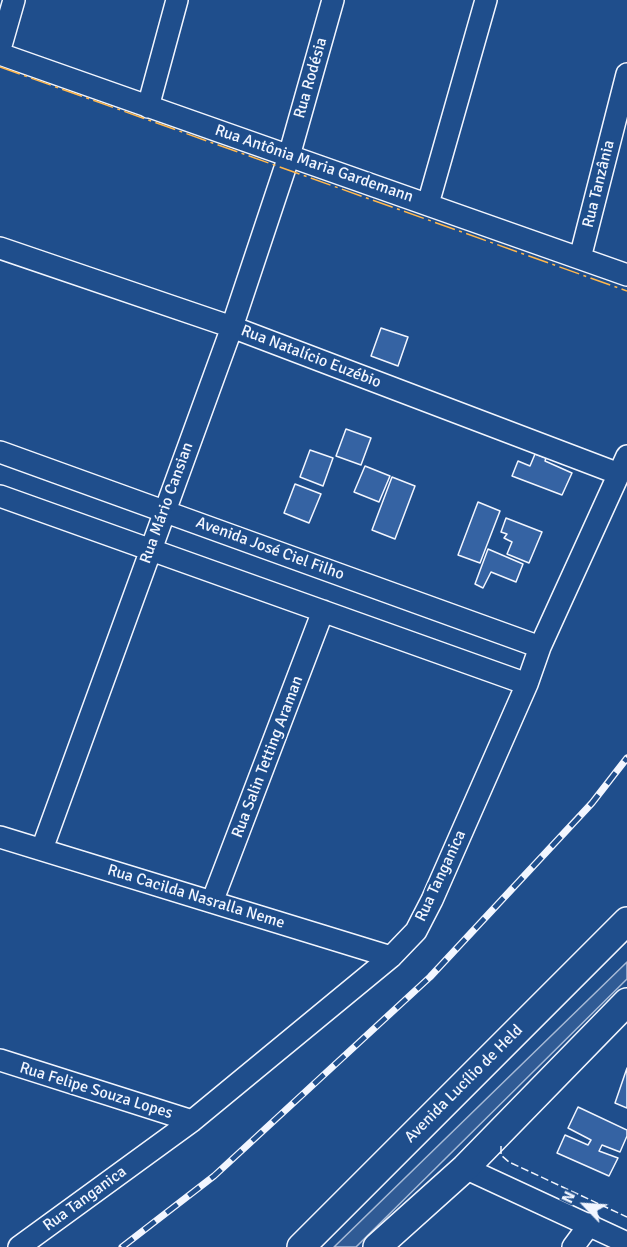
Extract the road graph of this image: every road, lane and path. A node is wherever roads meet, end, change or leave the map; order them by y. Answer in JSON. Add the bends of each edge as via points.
{"nodes":[{"id":1,"x":14,"y":0,"type":"edge"},
{"id":2,"x":177,"y":0,"type":"edge"},
{"id":3,"x":333,"y":0,"type":"edge"},
{"id":4,"x":486,"y":0,"type":"edge"},
{"id":5,"x":0,"y":49,"type":"edge"},
{"id":6,"x":0,"y":54,"type":"edge"},
{"id":7,"x":627,"y":74,"type":"edge"},
{"id":8,"x":148,"y":107,"type":"junction"},
{"id":9,"x":289,"y":156,"type":"junction"},
{"id":10,"x":428,"y":204,"type":"junction"},
{"id":11,"x":0,"y":248,"type":"edge"},
{"id":12,"x":580,"y":258,"type":"junction"},
{"id":13,"x":627,"y":275,"type":"edge"},
{"id":14,"x":232,"y":327,"type":"junction"},
{"id":15,"x":0,"y":452,"type":"edge"},
{"id":16,"x":623,"y":465,"type":"edge"},
{"id":17,"x":0,"y":496,"type":"edge"},
{"id":18,"x":165,"y":511,"type":"junction"},
{"id":19,"x":150,"y":549,"type":"junction"},
{"id":20,"x":323,"y":611,"type":"junction"},
{"id":21,"x":540,"y":647,"type":"junction"},
{"id":22,"x":527,"y":684,"type":"junction"},
{"id":23,"x":0,"y":837,"type":"edge"},
{"id":24,"x":42,"y":849,"type":"junction"},
{"id":25,"x":212,"y":902,"type":"junction"},
{"id":26,"x":627,"y":921,"type":"edge"},
{"id":27,"x":391,"y":957,"type":"junction"},
{"id":28,"x":627,"y":1002,"type":"edge"},
{"id":29,"x":0,"y":1060,"type":"edge"},
{"id":30,"x":192,"y":1121,"type":"junction"},
{"id":31,"x":465,"y":1168,"type":"junction"},
{"id":32,"x":590,"y":1224,"type":"junction"},
{"id":33,"x":627,"y":1243,"type":"edge"},
{"id":34,"x":19,"y":1247,"type":"edge"},
{"id":35,"x":301,"y":1247,"type":"edge"},
{"id":36,"x":377,"y":1247,"type":"edge"},
{"id":37,"x":573,"y":1247,"type":"edge"}],
"edges":[{"from":1,"to":5,"type":"street"},
{"from":2,"to":8,"type":"street"},
{"from":3,"to":9,"type":"street","name":"Rua Rodésia"},
{"from":4,"to":10,"type":"street"},
{"from":6,"to":8,"type":"street","name":"Rua Antônia Maria Gardemann"},
{"from":7,"to":12,"type":"street","name":"Rua Tanzânia"},
{"from":8,"to":9,"type":"street","name":"Rua Antônia Maria Gardemann"},
{"from":9,"to":10,"type":"street","name":"Rua Antônia Maria Gardemann"},
{"from":9,"to":14,"type":"street","name":"Rua Mário Cansian"},
{"from":10,"to":12,"type":"street","name":"Rua Antônia Maria Gardemann"},
{"from":11,"to":14,"type":"street","name":"Rua Natalício Euzébio"},
{"from":12,"to":13,"type":"street","name":"Rua Antônia Maria Gardemann"},
{"from":14,"to":16,"type":"street","name":"Rua Natalício Euzébio"},
{"from":14,"to":18,"type":"street","name":"Rua Mário Cansian"},
{"from":15,"to":18,"type":"street","name":"Avenida José Ciel Filho"},
{"from":16,"to":21,"type":"street","name":"Rua Tanganica"},
{"from":17,"to":19,"type":"street"},
{"from":18,"to":19,"type":"street","name":"Rua Mário Cansian"},
{"from":18,"to":21,"type":"street","name":"Avenida José Ciel Filho"},
{"from":19,"to":20,"type":"street"},
{"from":19,"to":24,"type":"street","name":"Rua Mário Cansian"},
{"from":20,"to":22,"type":"street"},
{"from":20,"to":25,"type":"street","name":"Rua Salin Tetting Araman"},
{"from":21,"to":22,"type":"street","name":"Rua Tanganica"},
{"from":22,"to":27,"type":"street","name":"Rua Tanganica","via":[[432,900],[416,931]]},
{"from":23,"to":24,"type":"street","name":"Rua Cacilda Nasralla Neme"},
{"from":24,"to":25,"type":"street","name":"Rua Cacilda Nasralla Neme"},
{"from":25,"to":27,"type":"street","name":"Rua Cacilda Nasralla Neme"},
{"from":26,"to":35,"type":"main road","name":"Avenida Lucílio de Held"},
{"from":27,"to":30,"type":"street","name":"Rua Tanganica"},
{"from":28,"to":31,"type":"main road"},
{"from":29,"to":30,"type":"street","name":"Rua Felipe Souza Lopes"},
{"from":30,"to":34,"type":"street","name":"Rua Tanganica"},
{"from":31,"to":32,"type":"street"},
{"from":31,"to":36,"type":"main road"},
{"from":32,"to":33,"type":"street"},
{"from":32,"to":37,"type":"street"}]}
